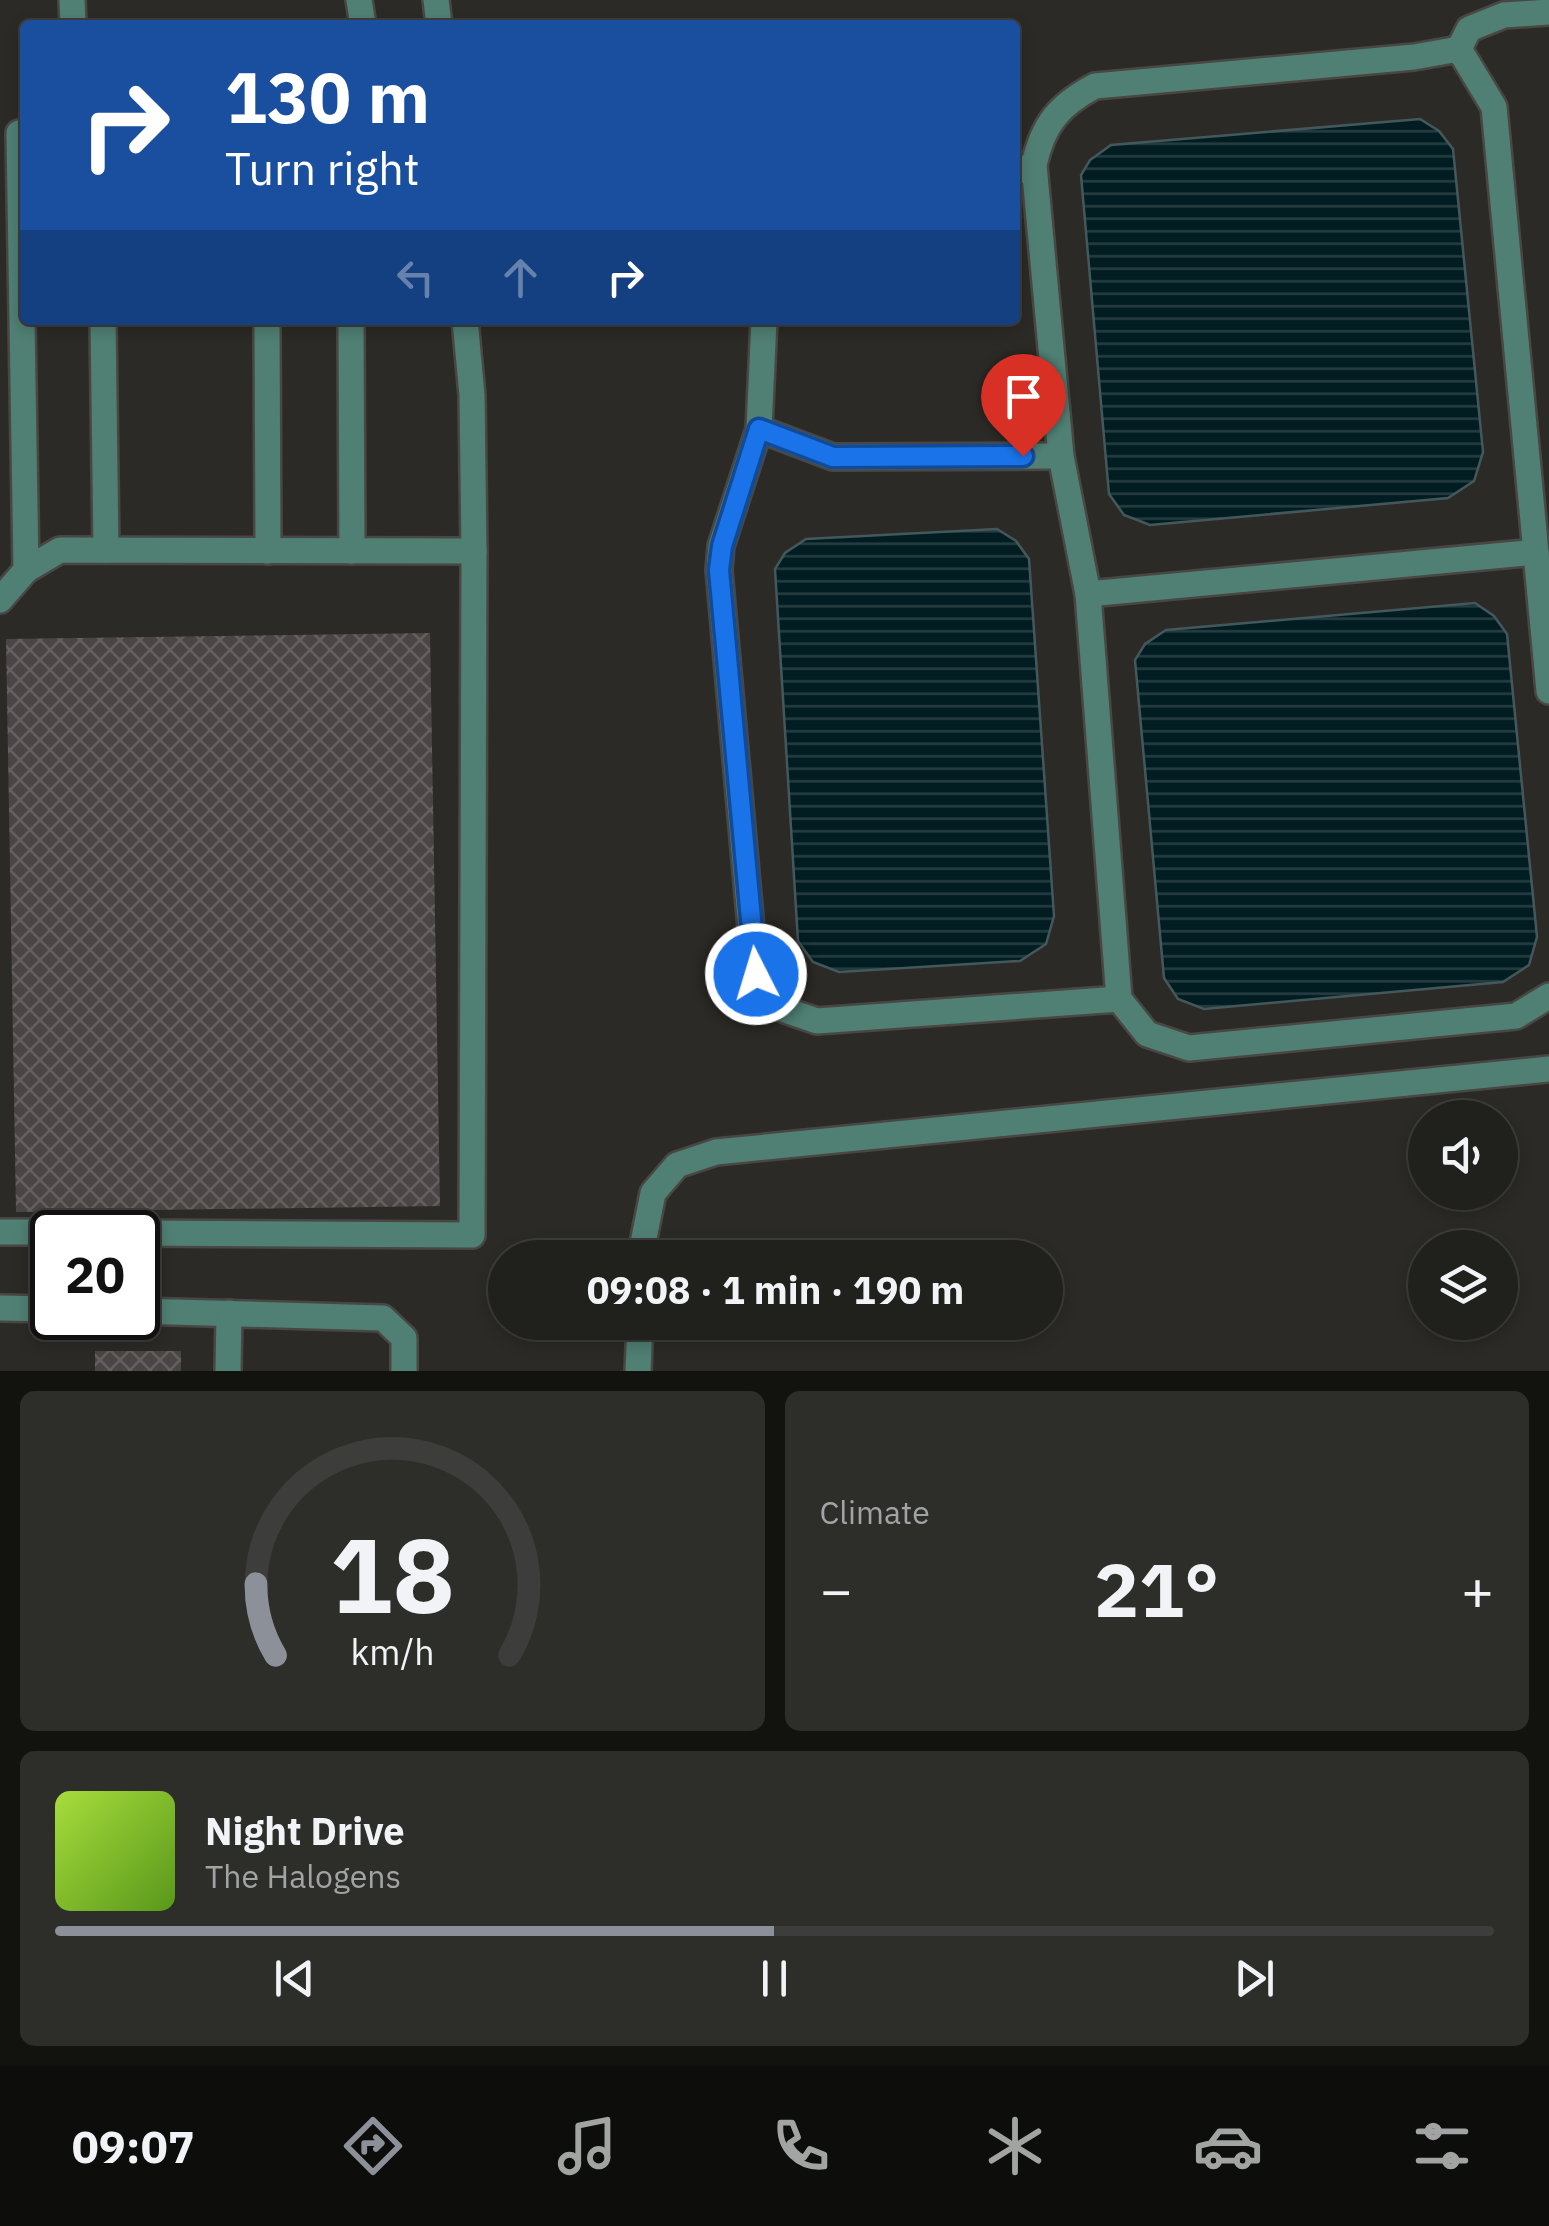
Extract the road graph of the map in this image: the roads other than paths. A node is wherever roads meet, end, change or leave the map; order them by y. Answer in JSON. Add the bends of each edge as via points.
{"nodes":[{"id":1,"x":1549,"y":12,"type":"edge"},
{"id":2,"x":1458,"y":49,"type":"junction"},
{"id":3,"x":15,"y":133,"type":"edge"},
{"id":4,"x":1025,"y":168,"type":"edge"},
{"id":5,"x":103,"y":325,"type":"edge"},
{"id":6,"x":267,"y":325,"type":"edge"},
{"id":7,"x":351,"y":325,"type":"edge"},
{"id":8,"x":466,"y":325,"type":"edge"},
{"id":9,"x":764,"y":325,"type":"edge"},
{"id":10,"x":759,"y":429,"type":"junction"},
{"id":11,"x":1061,"y":456,"type":"junction"},
{"id":12,"x":106,"y":550,"type":"junction"},
{"id":13,"x":268,"y":550,"type":"junction"},
{"id":14,"x":352,"y":551,"type":"junction"},
{"id":15,"x":474,"y":551,"type":"junction"},
{"id":16,"x":1536,"y":552,"type":"junction"},
{"id":17,"x":26,"y":570,"type":"junction"},
{"id":18,"x":1088,"y":594,"type":"junction"},
{"id":19,"x":0,"y":600,"type":"edge"},
{"id":20,"x":1549,"y":692,"type":"edge"},
{"id":21,"x":1549,"y":996,"type":"edge"},
{"id":22,"x":1119,"y":999,"type":"junction"},
{"id":23,"x":1549,"y":1069,"type":"edge"},
{"id":24,"x":0,"y":1232,"type":"edge"},
{"id":25,"x":30,"y":1232,"type":"edge"},
{"id":26,"x":160,"y":1233,"type":"edge"},
{"id":27,"x":644,"y":1240,"type":"edge"},
{"id":28,"x":0,"y":1308,"type":"edge"},
{"id":29,"x":30,"y":1309,"type":"edge"},
{"id":30,"x":160,"y":1311,"type":"edge"},
{"id":31,"x":229,"y":1313,"type":"junction"},
{"id":32,"x":639,"y":1340,"type":"edge"},
{"id":33,"x":228,"y":1371,"type":"edge"},
{"id":34,"x":404,"y":1371,"type":"edge"},
{"id":35,"x":638,"y":1371,"type":"edge"}],
"edges":[{"from":1,"to":2,"type":"lane","via":[[1486,22],[1469,30]]},
{"from":2,"to":4,"type":"lane","via":[[1095,86],[1064,102]]},
{"from":2,"to":16,"type":"lane","via":[[1494,107]]},
{"from":3,"to":17,"type":"lane"},
{"from":4,"to":11,"type":"lane"},
{"from":5,"to":12,"type":"lane"},
{"from":6,"to":13,"type":"lane"},
{"from":7,"to":14,"type":"lane"},
{"from":8,"to":15,"type":"lane"},
{"from":9,"to":10,"type":"lane"},
{"from":10,"to":11,"type":"lane","via":[[833,457]]},
{"from":10,"to":22,"type":"lane","via":[[719,570],[756,974],[768,994],[785,1010],[817,1021]]},
{"from":11,"to":18,"type":"lane"},
{"from":12,"to":13,"type":"lane"},
{"from":12,"to":17,"type":"lane","via":[[60,550]]},
{"from":13,"to":14,"type":"lane"},
{"from":14,"to":15,"type":"lane"},
{"from":15,"to":26,"type":"lane","via":[[472,1235]]},
{"from":16,"to":18,"type":"lane"},
{"from":16,"to":20,"type":"lane"},
{"from":17,"to":19,"type":"lane"},
{"from":18,"to":22,"type":"lane"},
{"from":21,"to":22,"type":"lane","via":[[1516,1016],[1189,1048],[1147,1034]]},
{"from":23,"to":27,"type":"lane","via":[[716,1152],[678,1165],[653,1192]]},
{"from":24,"to":25,"type":"lane"},
{"from":28,"to":29,"type":"lane"},
{"from":30,"to":31,"type":"lane"},
{"from":31,"to":33,"type":"lane"},
{"from":31,"to":34,"type":"lane","via":[[384,1318],[404,1338]]},
{"from":32,"to":35,"type":"lane"}]}
